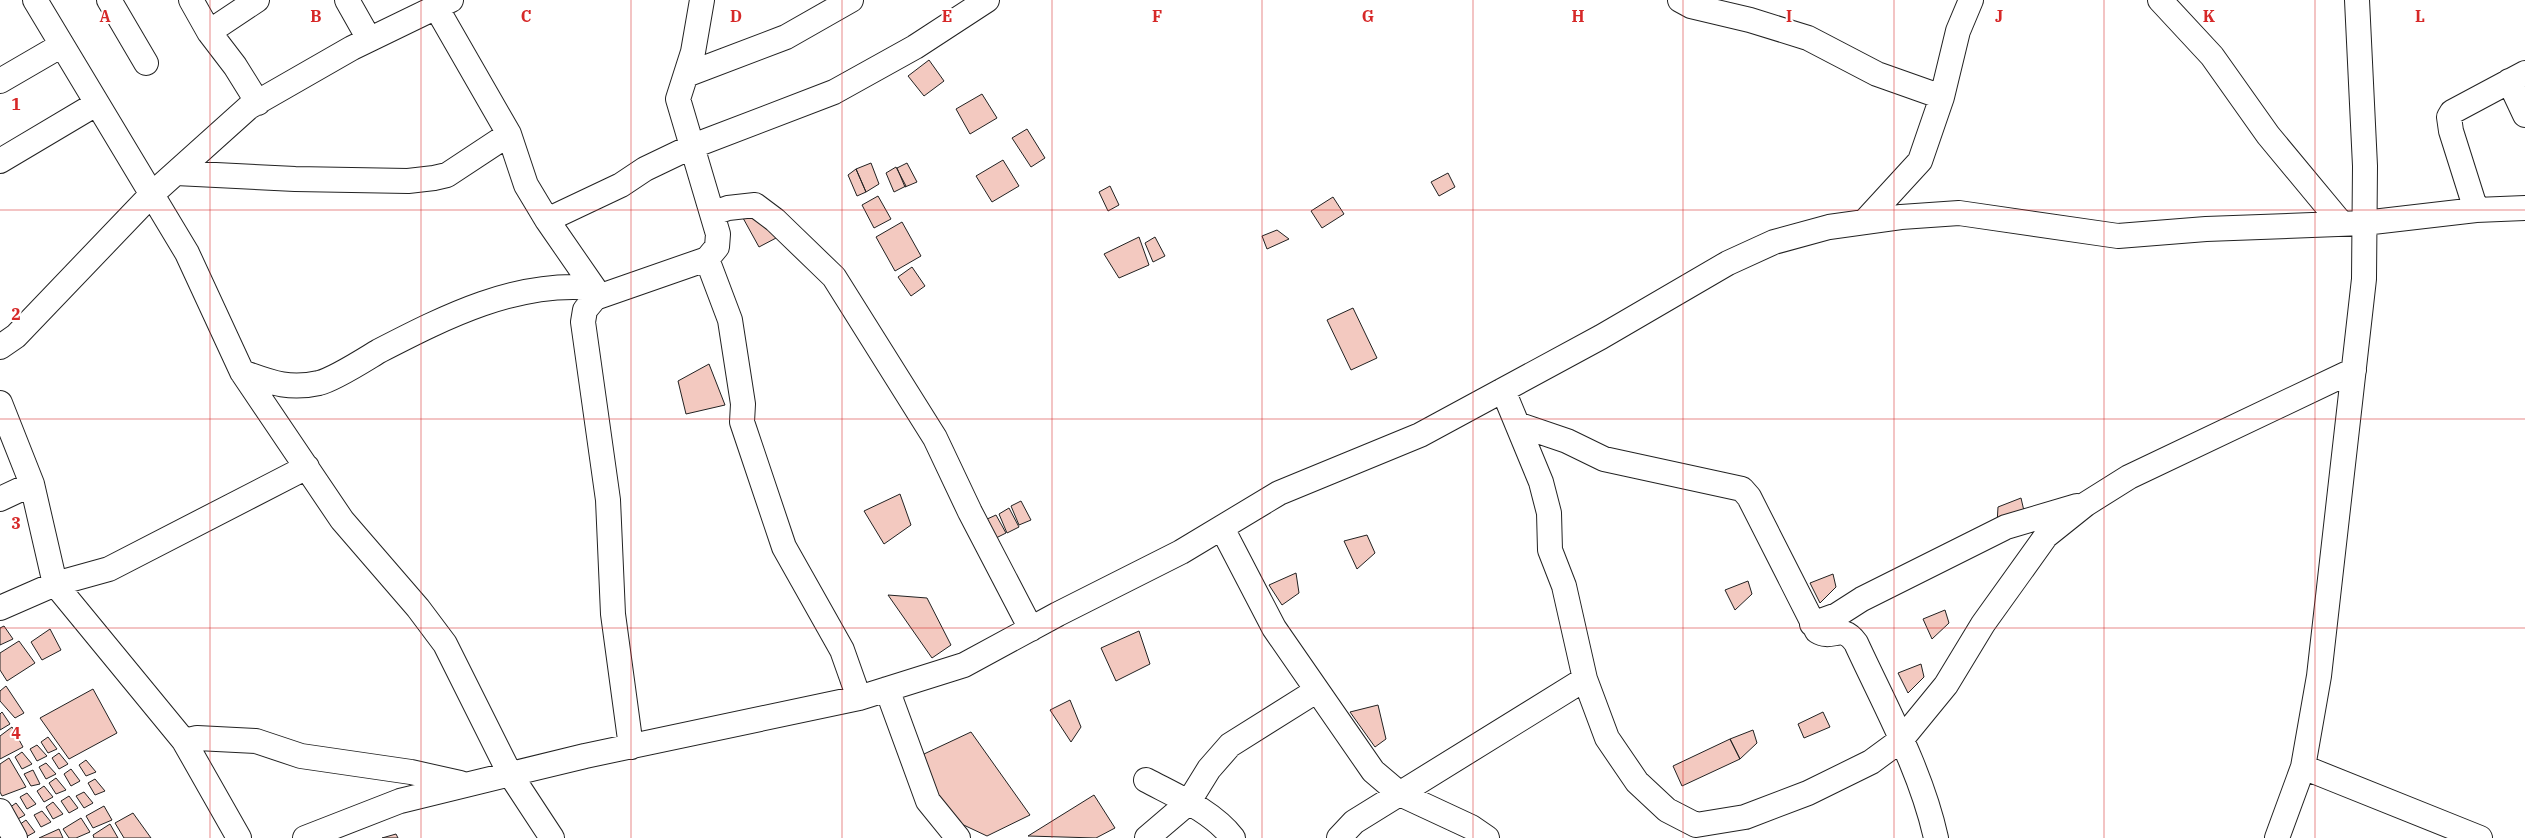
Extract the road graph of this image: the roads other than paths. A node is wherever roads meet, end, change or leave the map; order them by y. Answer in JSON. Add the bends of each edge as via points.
{"nodes":[{"id":1,"x":36,"y":0,"type":"edge"},
{"id":2,"x":109,"y":0,"type":"edge"},
{"id":3,"x":191,"y":0,"type":"edge"},
{"id":4,"x":257,"y":0,"type":"edge"},
{"id":5,"x":347,"y":0,"type":"edge"},
{"id":6,"x":702,"y":0,"type":"edge"},
{"id":7,"x":851,"y":0,"type":"edge"},
{"id":8,"x":987,"y":0,"type":"edge"},
{"id":9,"x":1680,"y":0,"type":"edge"},
{"id":10,"x":1971,"y":0,"type":"edge"},
{"id":11,"x":2160,"y":0,"type":"edge"},
{"id":12,"x":2362,"y":2,"type":"edge"},
{"id":13,"x":444,"y":4,"type":"edge"},
{"id":14,"x":209,"y":32,"type":"junction"},
{"id":15,"x":369,"y":39,"type":"junction"},
{"id":16,"x":62,"y":45,"type":"junction"},
{"id":17,"x":146,"y":63,"type":"dead end"},
{"id":18,"x":686,"y":75,"type":"junction"},
{"id":19,"x":2517,"y":77,"type":"edge"},
{"id":20,"x":0,"y":81,"type":"edge"},
{"id":21,"x":1942,"y":97,"type":"junction"},
{"id":22,"x":258,"y":103,"type":"junction"},
{"id":23,"x":96,"y":104,"type":"junction"},
{"id":24,"x":2525,"y":115,"type":"edge"},
{"id":25,"x":509,"y":134,"type":"junction"},
{"id":26,"x":692,"y":146,"type":"junction"},
{"id":27,"x":0,"y":161,"type":"edge"},
{"id":28,"x":176,"y":173,"type":"junction"},
{"id":29,"x":152,"y":195,"type":"junction"},
{"id":30,"x":2525,"y":208,"type":"edge"},
{"id":31,"x":2476,"y":210,"type":"junction"},
{"id":32,"x":714,"y":213,"type":"junction"},
{"id":33,"x":547,"y":220,"type":"junction"},
{"id":34,"x":1864,"y":222,"type":"junction"},
{"id":35,"x":2364,"y":223,"type":"junction"},
{"id":36,"x":2341,"y":224,"type":"junction"},
{"id":37,"x":707,"y":259,"type":"junction"},
{"id":38,"x":595,"y":293,"type":"junction"},
{"id":39,"x":0,"y":347,"type":"edge"},
{"id":40,"x":2354,"y":370,"type":"junction"},
{"id":41,"x":242,"y":372,"type":"junction"},
{"id":42,"x":1503,"y":390,"type":"junction"},
{"id":43,"x":0,"y":403,"type":"edge"},
{"id":44,"x":1517,"y":424,"type":"junction"},
{"id":45,"x":307,"y":467,"type":"junction"},
{"id":46,"x":32,"y":484,"type":"junction"},
{"id":47,"x":0,"y":499,"type":"edge"},
{"id":48,"x":2086,"y":504,"type":"junction"},
{"id":49,"x":1222,"y":528,"type":"junction"},
{"id":50,"x":55,"y":584,"type":"junction"},
{"id":51,"x":0,"y":608,"type":"edge"},
{"id":52,"x":1812,"y":624,"type":"junction"},
{"id":53,"x":1031,"y":628,"type":"junction"},
{"id":54,"x":1585,"y":679,"type":"junction"},
{"id":55,"x":887,"y":689,"type":"junction"},
{"id":56,"x":1316,"y":691,"type":"junction"},
{"id":57,"x":859,"y":698,"type":"junction"},
{"id":58,"x":1900,"y":740,"type":"junction"},
{"id":59,"x":184,"y":741,"type":"junction"},
{"id":60,"x":631,"y":747,"type":"junction"},
{"id":61,"x":2304,"y":767,"type":"junction"},
{"id":62,"x":510,"y":774,"type":"junction"},
{"id":63,"x":1146,"y":780,"type":"dead end"},
{"id":64,"x":466,"y":785,"type":"junction"},
{"id":65,"x":1400,"y":794,"type":"junction"},
{"id":66,"x":1188,"y":803,"type":"junction"},
{"id":67,"x":0,"y":811,"type":"edge"},
{"id":68,"x":14,"y":838,"type":"edge"},
{"id":69,"x":239,"y":838,"type":"edge"},
{"id":70,"x":305,"y":838,"type":"edge"},
{"id":71,"x":552,"y":838,"type":"edge"},
{"id":72,"x":958,"y":838,"type":"edge"},
{"id":73,"x":1147,"y":838,"type":"edge"},
{"id":74,"x":1233,"y":838,"type":"edge"},
{"id":75,"x":1339,"y":838,"type":"edge"},
{"id":76,"x":1487,"y":838,"type":"edge"},
{"id":77,"x":1936,"y":838,"type":"edge"},
{"id":78,"x":2277,"y":838,"type":"edge"},
{"id":79,"x":2480,"y":838,"type":"edge"}],
"edges":[{"from":1,"to":16,"type":"street"},
{"from":2,"to":17,"type":"street"},
{"from":3,"to":14,"type":"street"},
{"from":4,"to":14,"type":"street"},
{"from":5,"to":15,"type":"street"},
{"from":6,"to":18,"type":"street","via":[[694,52]]},
{"from":7,"to":18,"type":"street","via":[[786,37]]},
{"from":8,"to":26,"type":"street","via":[[915,47],[834,92]]},
{"from":9,"to":21,"type":"street","via":[[1690,6],[1808,38],[1877,74]]},
{"from":10,"to":21,"type":"street","via":[[1958,31]]},
{"from":11,"to":36,"type":"street","via":[[2212,56],[2268,135]]},
{"from":12,"to":35,"type":"street"},
{"from":13,"to":15,"type":"street"},
{"from":13,"to":25,"type":"street"},
{"from":14,"to":22,"type":"street"},
{"from":15,"to":22,"type":"street"},
{"from":16,"to":20,"type":"street"},
{"from":16,"to":23,"type":"street"},
{"from":18,"to":26,"type":"street","via":[[678,100]]},
{"from":19,"to":24,"type":"street"},
{"from":19,"to":31,"type":"street","via":[[2452,112],[2449,118],[2450,131]]},
{"from":21,"to":34,"type":"street","via":[[1920,161]]},
{"from":22,"to":28,"type":"street","via":[[249,107]]},
{"from":23,"to":27,"type":"street"},
{"from":23,"to":29,"type":"street"},
{"from":25,"to":28,"type":"street","via":[[447,175],[434,178],[295,179]]},
{"from":25,"to":33,"type":"street","via":[[526,186]]},
{"from":26,"to":32,"type":"street"},
{"from":26,"to":33,"type":"street"},
{"from":28,"to":29,"type":"street"},
{"from":29,"to":39,"type":"street","via":[[16,336]]},
{"from":29,"to":41,"type":"street","via":[[187,253]]},
{"from":30,"to":31,"type":"street"},
{"from":31,"to":35,"type":"street"},
{"from":32,"to":37,"type":"street","via":[[717,247]]},
{"from":32,"to":53,"type":"street","via":[[755,205],[834,277],[935,438]]},
{"from":33,"to":38,"type":"street"},
{"from":34,"to":36,"type":"street","via":[[1959,213],[2118,236]]},
{"from":34,"to":42,"type":"street","via":[[1829,227],[1774,242],[1728,263]]},
{"from":35,"to":36,"type":"street"},
{"from":35,"to":40,"type":"street","via":[[2364,279]]},
{"from":37,"to":38,"type":"street"},
{"from":37,"to":57,"type":"street","via":[[730,320],[743,404],[742,422],[784,547],[842,650]]},
{"from":38,"to":41,"type":"street","via":[[567,285],[534,289],[450,315],[320,382],[283,386]]},
{"from":38,"to":60,"type":"street","via":[[585,310],[583,322],[608,500],[613,614]]},
{"from":40,"to":48,"type":"street","via":[[2129,477]]},
{"from":40,"to":61,"type":"street","via":[[2319,676]]},
{"from":41,"to":45,"type":"street"},
{"from":42,"to":44,"type":"street"},
{"from":42,"to":49,"type":"street","via":[[1420,435],[1279,493]]},
{"from":43,"to":46,"type":"street"},
{"from":44,"to":52,"type":"street","via":[[1567,441],[1604,459],[1742,489],[1749,497]]},
{"from":44,"to":54,"type":"street","via":[[1542,482],[1549,513],[1550,550],[1564,586]]},
{"from":45,"to":50,"type":"street","via":[[109,569]]},
{"from":45,"to":62,"type":"street","via":[[342,520],[418,608],[444,644]]},
{"from":46,"to":47,"type":"street"},
{"from":46,"to":50,"type":"street"},
{"from":48,"to":52,"type":"street","via":[[2006,527],[1838,614]]},
{"from":48,"to":58,"type":"street","via":[[2046,536],[1983,624],[1946,685]]},
{"from":49,"to":53,"type":"street"},
{"from":49,"to":56,"type":"street","via":[[1274,628]]},
{"from":50,"to":51,"type":"street"},
{"from":50,"to":59,"type":"street"},
{"from":52,"to":58,"type":"street","via":[[1821,634],[1842,631],[1849,633],[1856,642]]},
{"from":53,"to":55,"type":"street","via":[[964,664]]},
{"from":54,"to":58,"type":"street","via":[[1607,738],[1638,782],[1667,810],[1696,826],[1745,817],[1808,794],[1871,762]]},
{"from":54,"to":65,"type":"street"},
{"from":55,"to":57,"type":"street"},
{"from":55,"to":72,"type":"street","via":[[928,801]]},
{"from":56,"to":65,"type":"street","via":[[1373,771]]},
{"from":56,"to":66,"type":"street","via":[[1230,745],[1209,769]]},
{"from":57,"to":60,"type":"street"},
{"from":58,"to":77,"type":"street","via":[[1930,812]]},
{"from":59,"to":64,"type":"street","via":[[197,738],[256,741],[301,756],[411,772]]},
{"from":59,"to":69,"type":"street"},
{"from":60,"to":62,"type":"street"},
{"from":61,"to":78,"type":"street"},
{"from":61,"to":79,"type":"street"},
{"from":62,"to":64,"type":"street"},
{"from":62,"to":71,"type":"street"},
{"from":63,"to":66,"type":"street"},
{"from":64,"to":70,"type":"street","via":[[400,801]]},
{"from":65,"to":75,"type":"street","via":[[1354,822]]},
{"from":65,"to":76,"type":"street","via":[[1472,827]]},
{"from":66,"to":73,"type":"street"},
{"from":66,"to":74,"type":"street","via":[[1223,825]]},
{"from":67,"to":68,"type":"street"}]}
